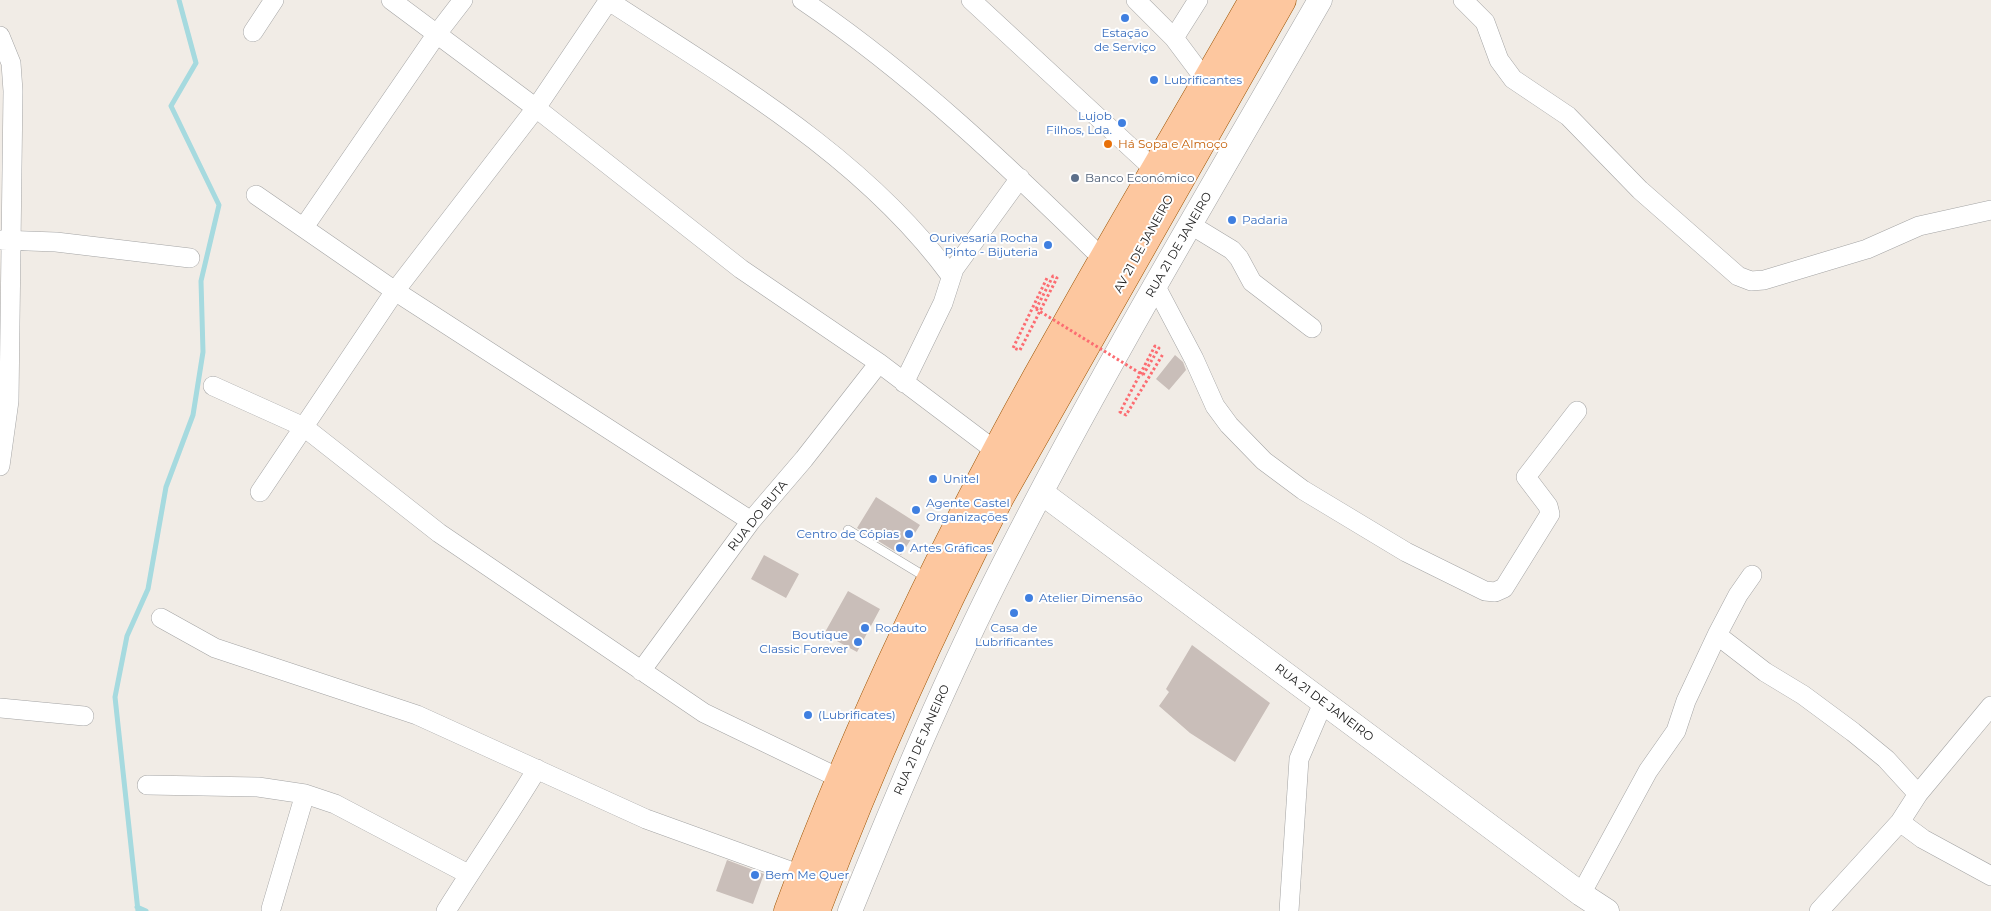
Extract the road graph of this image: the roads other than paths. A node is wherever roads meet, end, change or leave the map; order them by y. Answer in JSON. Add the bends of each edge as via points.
{"nodes":[{"id":1,"x":274,"y":0,"type":"edge"},
{"id":2,"x":391,"y":0,"type":"edge"},
{"id":3,"x":463,"y":0,"type":"edge"},
{"id":4,"x":802,"y":0,"type":"edge"},
{"id":5,"x":971,"y":0,"type":"edge"},
{"id":6,"x":1136,"y":0,"type":"edge"},
{"id":7,"x":1198,"y":0,"type":"edge"},
{"id":8,"x":1253,"y":0,"type":"edge"},
{"id":9,"x":1282,"y":0,"type":"edge"},
{"id":10,"x":1320,"y":0,"type":"edge"},
{"id":11,"x":1462,"y":0,"type":"edge"},
{"id":12,"x":609,"y":1,"type":"edge"},
{"id":13,"x":253,"y":32,"type":"dead end"},
{"id":14,"x":436,"y":35,"type":"junction"},
{"id":15,"x":0,"y":36,"type":"edge"},
{"id":16,"x":1174,"y":38,"type":"junction"},
{"id":17,"x":1207,"y":82,"type":"junction"},
{"id":18,"x":536,"y":108,"type":"junction"},
{"id":19,"x":1156,"y":170,"type":"junction"},
{"id":20,"x":1020,"y":178,"type":"junction"},
{"id":21,"x":256,"y":195,"type":"dead end"},
{"id":22,"x":1991,"y":210,"type":"edge"},
{"id":23,"x":1191,"y":225,"type":"junction"},
{"id":24,"x":304,"y":227,"type":"junction"},
{"id":25,"x":5,"y":241,"type":"edge"},
{"id":26,"x":190,"y":258,"type":"dead end"},
{"id":27,"x":1104,"y":260,"type":"junction"},
{"id":28,"x":950,"y":276,"type":"junction"},
{"id":29,"x":1156,"y":287,"type":"junction"},
{"id":30,"x":395,"y":291,"type":"junction"},
{"id":31,"x":1312,"y":328,"type":"dead end"},
{"id":32,"x":879,"y":363,"type":"junction"},
{"id":33,"x":904,"y":383,"type":"junction"},
{"id":34,"x":213,"y":386,"type":"dead end"},
{"id":35,"x":1577,"y":411,"type":"dead end"},
{"id":36,"x":304,"y":427,"type":"junction"},
{"id":37,"x":997,"y":452,"type":"junction"},
{"id":38,"x":0,"y":466,"type":"edge"},
{"id":39,"x":260,"y":492,"type":"dead end"},
{"id":40,"x":1042,"y":493,"type":"junction"},
{"id":41,"x":752,"y":521,"type":"junction"},
{"id":42,"x":848,"y":530,"type":"dead end"},
{"id":43,"x":1752,"y":576,"type":"dead end"},
{"id":44,"x":931,"y":581,"type":"junction"},
{"id":45,"x":161,"y":618,"type":"dead end"},
{"id":46,"x":1717,"y":635,"type":"junction"},
{"id":47,"x":641,"y":672,"type":"junction"},
{"id":48,"x":1323,"y":703,"type":"junction"},
{"id":49,"x":1991,"y":706,"type":"edge"},
{"id":50,"x":0,"y":708,"type":"edge"},
{"id":51,"x":84,"y":716,"type":"dead end"},
{"id":52,"x":537,"y":769,"type":"junction"},
{"id":53,"x":841,"y":779,"type":"junction"},
{"id":54,"x":148,"y":785,"type":"dead end"},
{"id":55,"x":305,"y":794,"type":"junction"},
{"id":56,"x":1918,"y":794,"type":"junction"},
{"id":57,"x":1900,"y":822,"type":"junction"},
{"id":58,"x":468,"y":874,"type":"junction"},
{"id":59,"x":801,"y":875,"type":"junction"},
{"id":60,"x":1991,"y":876,"type":"edge"},
{"id":61,"x":1595,"y":905,"type":"edge"},
{"id":62,"x":271,"y":909,"type":"dead end"},
{"id":63,"x":446,"y":911,"type":"edge"},
{"id":64,"x":788,"y":911,"type":"edge"},
{"id":65,"x":816,"y":911,"type":"edge"},
{"id":66,"x":850,"y":911,"type":"edge"},
{"id":67,"x":1288,"y":911,"type":"edge"},
{"id":68,"x":1819,"y":911,"type":"edge"}],
"edges":[{"from":1,"to":13,"type":"street"},
{"from":2,"to":14,"type":"street"},
{"from":3,"to":14,"type":"street"},
{"from":4,"to":20,"type":"street","via":[[908,79]]},
{"from":5,"to":19,"type":"street"},
{"from":6,"to":16,"type":"street"},
{"from":7,"to":16,"type":"street"},
{"from":8,"to":17,"type":"main road"},
{"from":9,"to":65,"type":"main road","name":"AV 21 DE JANEIRO","via":[[974,548],[883,744]]},
{"from":10,"to":23,"type":"street","name":"RUA 21 DE JANEIRO"},
{"from":11,"to":22,"type":"street","via":[[1485,22],[1499,60],[1513,79],[1568,116],[1640,190],[1738,276],[1751,281],[1764,280],[1867,249],[1919,226]]},
{"from":12,"to":18,"type":"street"},
{"from":12,"to":28,"type":"street","via":[[829,152],[906,223]]},
{"from":14,"to":18,"type":"street"},
{"from":14,"to":24,"type":"street"},
{"from":15,"to":25,"type":"street","via":[[11,63],[13,91]]},
{"from":16,"to":17,"type":"street"},
{"from":17,"to":19,"type":"main road"},
{"from":18,"to":30,"type":"street"},
{"from":18,"to":32,"type":"street","via":[[741,269]]},
{"from":19,"to":27,"type":"main road"},
{"from":20,"to":27,"type":"street"},
{"from":20,"to":28,"type":"street"},
{"from":21,"to":24,"type":"street"},
{"from":23,"to":29,"type":"street","name":"RUA 21 DE JANEIRO"},
{"from":23,"to":31,"type":"street","via":[[1232,250],[1252,282]]},
{"from":24,"to":30,"type":"street"},
{"from":25,"to":26,"type":"street","via":[[56,242]]},
{"from":25,"to":38,"type":"street","via":[[9,401]]},
{"from":27,"to":37,"type":"main road"},
{"from":28,"to":33,"type":"street","via":[[943,303]]},
{"from":29,"to":35,"type":"street","via":[[1215,406],[1228,425],[1264,461],[1303,490],[1406,552],[1485,591],[1495,592],[1504,588],[1550,514],[1548,506],[1526,477]]},
{"from":29,"to":40,"type":"street","name":"RUA 21 DE JANEIRO"},
{"from":30,"to":36,"type":"street"},
{"from":30,"to":41,"type":"street"},
{"from":32,"to":33,"type":"street"},
{"from":32,"to":41,"type":"street","name":"RUA DO BUTA"},
{"from":33,"to":37,"type":"street"},
{"from":34,"to":36,"type":"street"},
{"from":36,"to":39,"type":"street"},
{"from":36,"to":47,"type":"street","via":[[439,533]]},
{"from":37,"to":44,"type":"main road"},
{"from":40,"to":48,"type":"street","name":"RUA 21 DE JANEIRO"},
{"from":40,"to":66,"type":"street","name":"RUA 21 DE JANEIRO","via":[[969,637],[902,784]]},
{"from":41,"to":47,"type":"street","name":"RUA DO BUTA"},
{"from":42,"to":44,"type":"lane"},
{"from":43,"to":46,"type":"street"},
{"from":44,"to":53,"type":"main road"},
{"from":45,"to":52,"type":"street","via":[[215,648],[416,715]]},
{"from":46,"to":56,"type":"street","via":[[1854,732],[1886,759]]},
{"from":46,"to":61,"type":"street","via":[[1686,701],[1676,731],[1648,771]]},
{"from":47,"to":53,"type":"street","via":[[704,713]]},
{"from":48,"to":61,"type":"street","name":"RUA 21 DE JANEIRO"},
{"from":48,"to":67,"type":"street","via":[[1299,759]]},
{"from":49,"to":56,"type":"street"},
{"from":50,"to":51,"type":"street"},
{"from":52,"to":58,"type":"street","via":[[482,858]]},
{"from":52,"to":59,"type":"street","via":[[646,819]]},
{"from":53,"to":59,"type":"main road"},
{"from":54,"to":55,"type":"street","via":[[258,787]]},
{"from":55,"to":58,"type":"street","via":[[335,804]]},
{"from":55,"to":62,"type":"street"},
{"from":56,"to":57,"type":"street"},
{"from":57,"to":60,"type":"street","via":[[1923,839]]},
{"from":57,"to":68,"type":"street"},
{"from":58,"to":63,"type":"street"},
{"from":59,"to":64,"type":"main road"}]}
